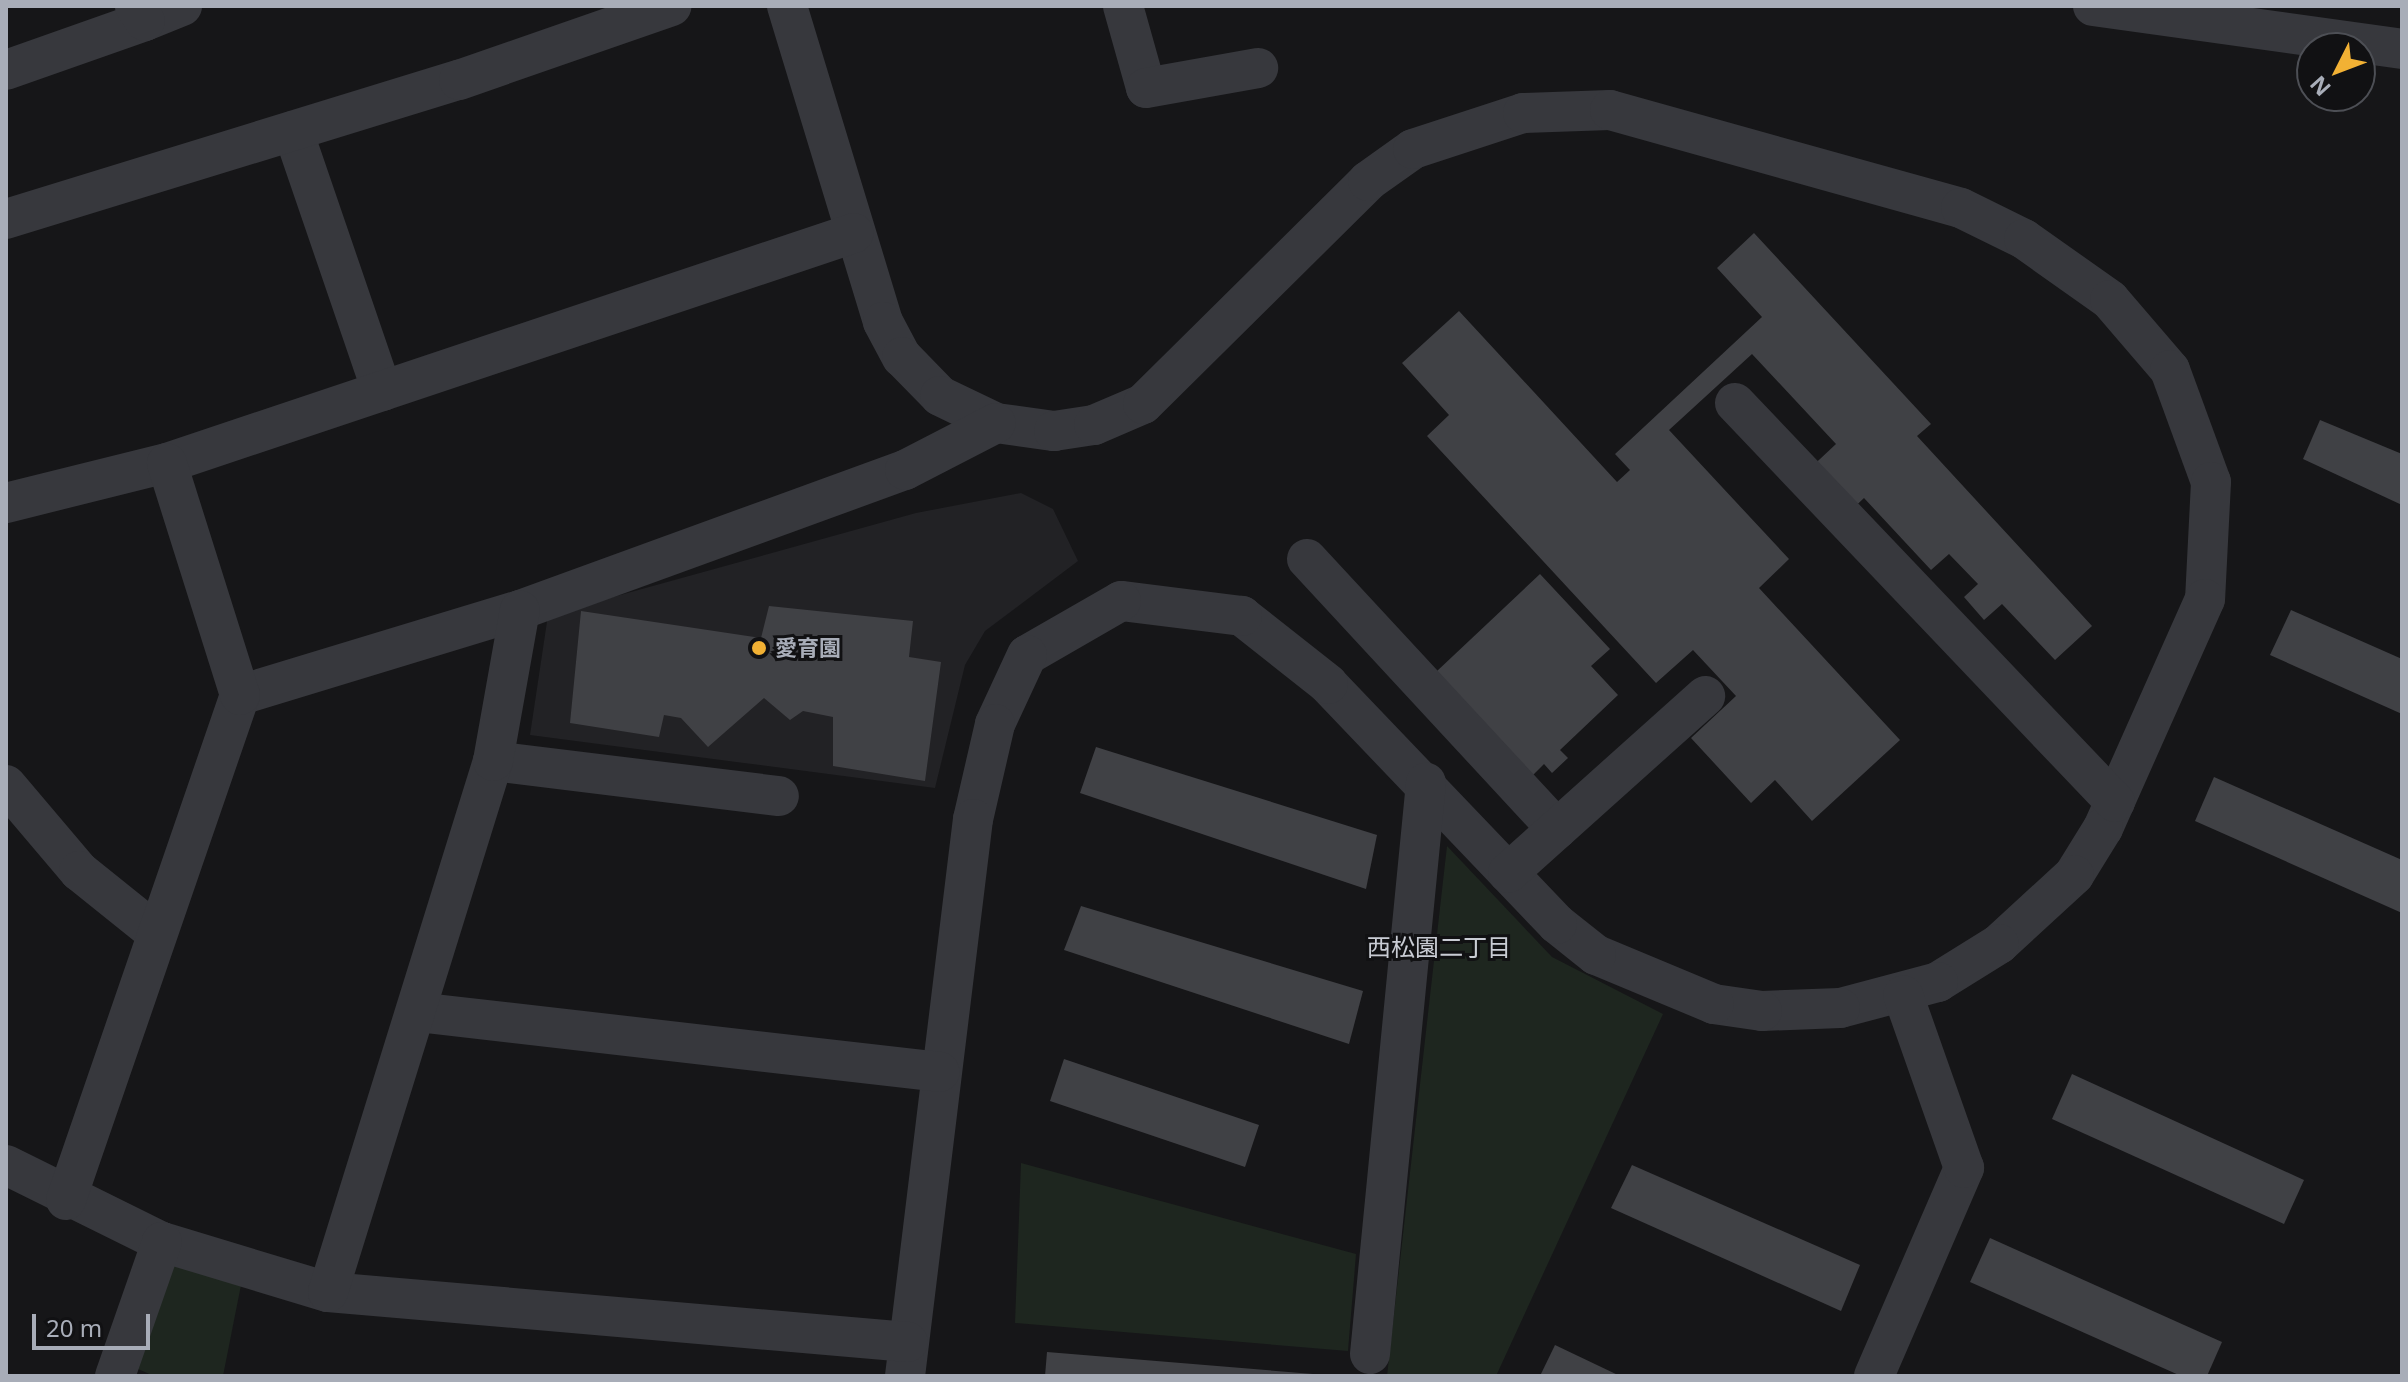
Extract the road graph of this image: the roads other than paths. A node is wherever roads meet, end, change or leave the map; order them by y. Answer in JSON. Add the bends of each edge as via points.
{"nodes":[{"id":1,"x":182,"y":6,"type":"edge"},
{"id":2,"x":671,"y":6,"type":"edge"},
{"id":3,"x":787,"y":6,"type":"edge"},
{"id":4,"x":1123,"y":6,"type":"edge"},
{"id":5,"x":2093,"y":6,"type":"edge"},
{"id":6,"x":140,"y":14,"type":"edge"},
{"id":7,"x":2402,"y":49,"type":"edge"},
{"id":8,"x":1258,"y":68,"type":"dead end"},
{"id":9,"x":6,"y":70,"type":"edge"},
{"id":10,"x":293,"y":131,"type":"junction"},
{"id":11,"x":6,"y":219,"type":"edge"},
{"id":12,"x":854,"y":233,"type":"junction"},
{"id":13,"x":382,"y":391,"type":"junction"},
{"id":14,"x":1735,"y":403,"type":"dead end"},
{"id":15,"x":996,"y":423,"type":"junction"},
{"id":16,"x":167,"y":463,"type":"junction"},
{"id":17,"x":6,"y":503,"type":"edge"},
{"id":18,"x":1307,"y":559,"type":"dead end"},
{"id":19,"x":520,"y":610,"type":"junction"},
{"id":20,"x":240,"y":695,"type":"junction"},
{"id":21,"x":1705,"y":696,"type":"dead end"},
{"id":22,"x":493,"y":761,"type":"junction"},
{"id":23,"x":1426,"y":783,"type":"junction"},
{"id":24,"x":6,"y":785,"type":"edge"},
{"id":25,"x":779,"y":796,"type":"dead end"},
{"id":26,"x":2115,"y":802,"type":"junction"},
{"id":27,"x":1557,"y":829,"type":"junction"},
{"id":28,"x":1508,"y":873,"type":"junction"},
{"id":29,"x":155,"y":932,"type":"junction"},
{"id":30,"x":1903,"y":995,"type":"junction"},
{"id":31,"x":417,"y":1012,"type":"junction"},
{"id":32,"x":940,"y":1072,"type":"junction"},
{"id":33,"x":6,"y":1165,"type":"edge"},
{"id":34,"x":66,"y":1200,"type":"junction"},
{"id":35,"x":162,"y":1242,"type":"junction"},
{"id":36,"x":328,"y":1292,"type":"junction"},
{"id":37,"x":1370,"y":1354,"type":"dead end"},
{"id":38,"x":907,"y":1359,"type":"edge"},
{"id":39,"x":115,"y":1376,"type":"edge"},
{"id":40,"x":1874,"y":1376,"type":"edge"}],
"edges":[{"from":1,"to":6,"type":"street"},
{"from":2,"to":10,"type":"street"},
{"from":3,"to":12,"type":"street"},
{"from":4,"to":8,"type":"street","via":[[1146,88]]},
{"from":5,"to":7,"type":"street"},
{"from":6,"to":9,"type":"street"},
{"from":10,"to":11,"type":"street"},
{"from":10,"to":13,"type":"street"},
{"from":12,"to":13,"type":"street"},
{"from":12,"to":15,"type":"street","via":[[902,357],[940,396]]},
{"from":13,"to":16,"type":"street"},
{"from":14,"to":26,"type":"street"},
{"from":15,"to":19,"type":"street","via":[[905,470]]},
{"from":15,"to":26,"type":"street","via":[[1054,431],[1094,425],[1143,404],[1368,181],[1458,129],[1523,113],[1610,110],[1961,208],[2024,239],[2110,300],[2170,370],[2211,482],[2205,599]]},
{"from":16,"to":17,"type":"street"},
{"from":16,"to":20,"type":"street"},
{"from":18,"to":27,"type":"street"},
{"from":19,"to":20,"type":"street"},
{"from":19,"to":22,"type":"street"},
{"from":20,"to":29,"type":"street"},
{"from":21,"to":27,"type":"street"},
{"from":22,"to":25,"type":"street"},
{"from":22,"to":31,"type":"street"},
{"from":23,"to":28,"type":"street"},
{"from":23,"to":32,"type":"street","via":[[1328,684],[1242,616],[1156,600],[1121,601],[1086,615],[1027,655],[995,724],[973,819]]},
{"from":23,"to":37,"type":"street"},
{"from":24,"to":29,"type":"street","via":[[79,871]]},
{"from":26,"to":30,"type":"street","via":[[2074,875],[1999,944]]},
{"from":27,"to":28,"type":"street"},
{"from":28,"to":30,"type":"street","via":[[1596,955],[1714,1004],[1798,1012]]},
{"from":29,"to":34,"type":"street"},
{"from":30,"to":40,"type":"street","via":[[1964,1168]]},
{"from":31,"to":32,"type":"street"},
{"from":31,"to":36,"type":"street"},
{"from":32,"to":38,"type":"street"},
{"from":33,"to":34,"type":"street"},
{"from":34,"to":35,"type":"street"},
{"from":35,"to":36,"type":"street"},
{"from":35,"to":39,"type":"street"},
{"from":36,"to":38,"type":"street"}]}
